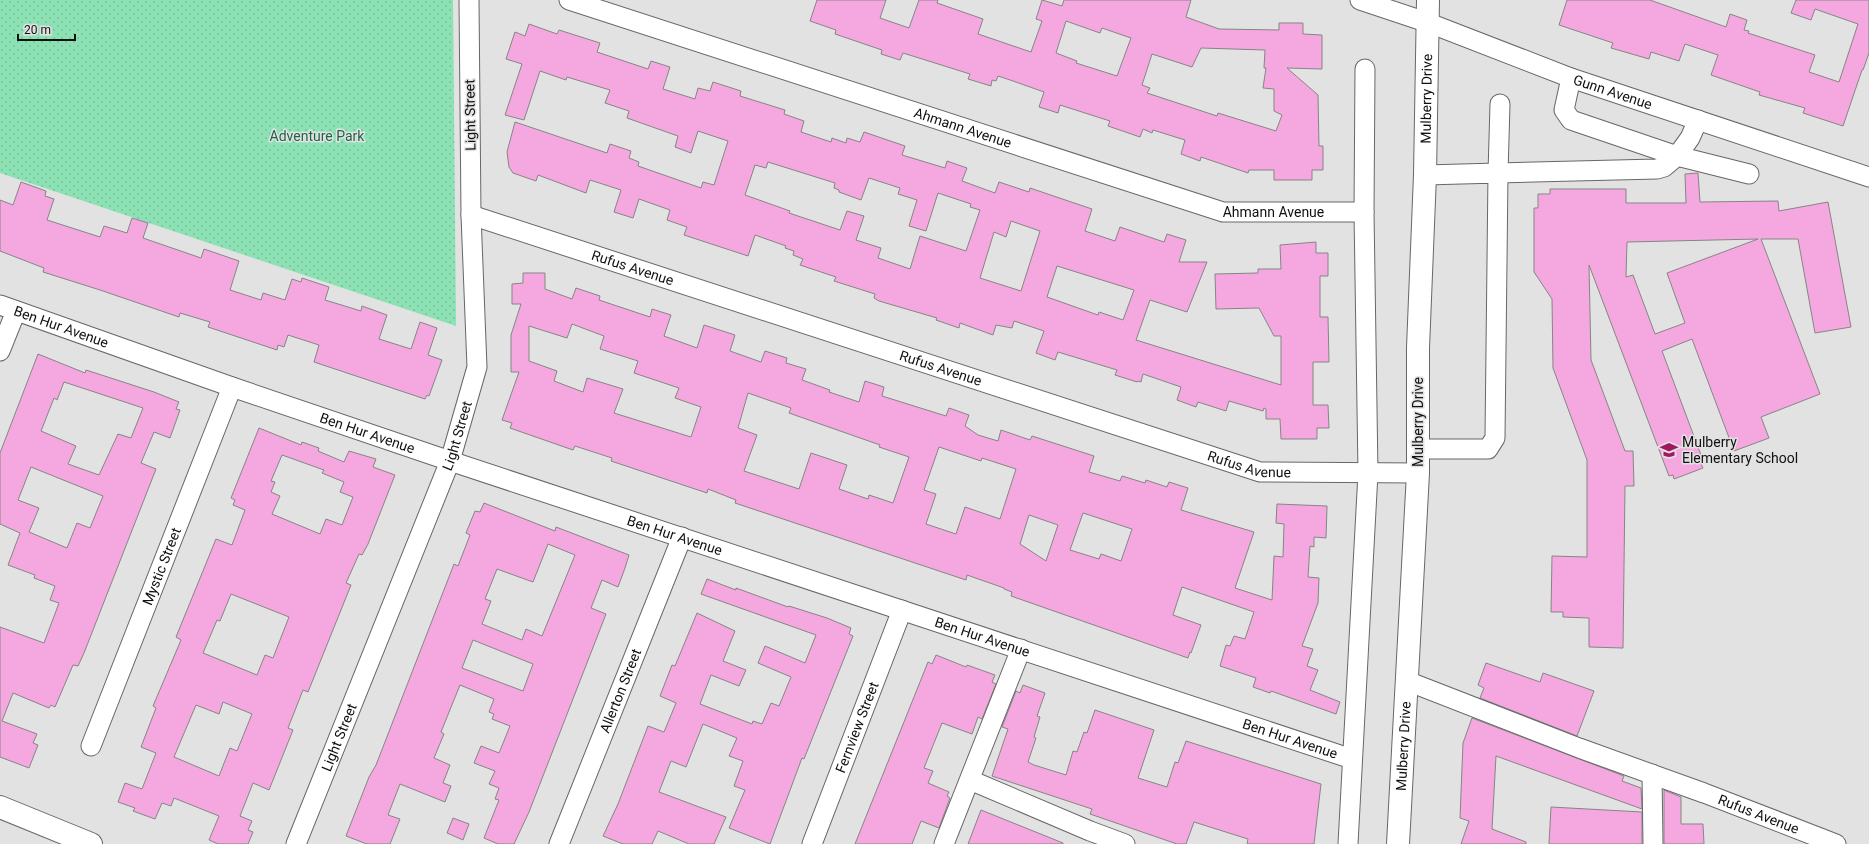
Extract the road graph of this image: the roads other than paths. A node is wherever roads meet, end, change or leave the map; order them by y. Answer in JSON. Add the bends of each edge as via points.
{"nodes":[{"id":1,"x":469,"y":0,"type":"edge"},
{"id":2,"x":569,"y":0,"type":"edge"},
{"id":3,"x":1360,"y":0,"type":"edge"},
{"id":4,"x":1428,"y":0,"type":"edge"},
{"id":5,"x":1429,"y":23,"type":"junction"},
{"id":6,"x":1365,"y":69,"type":"dead end"},
{"id":7,"x":1571,"y":78,"type":"junction"},
{"id":8,"x":1500,"y":104,"type":"dead end"},
{"id":9,"x":1698,"y":120,"type":"junction"},
{"id":10,"x":1677,"y":156,"type":"junction"},
{"id":11,"x":1498,"y":173,"type":"junction"},
{"id":12,"x":1749,"y":174,"type":"dead end"},
{"id":13,"x":1868,"y":174,"type":"edge"},
{"id":14,"x":1425,"y":175,"type":"junction"},
{"id":15,"x":1364,"y":212,"type":"junction"},
{"id":16,"x":471,"y":215,"type":"junction"},
{"id":17,"x":8,"y":308,"type":"edge"},
{"id":18,"x":0,"y":352,"type":"edge"},
{"id":19,"x":232,"y":387,"type":"junction"},
{"id":20,"x":1418,"y":450,"type":"junction"},
{"id":21,"x":450,"y":461,"type":"junction"},
{"id":22,"x":1368,"y":473,"type":"junction"},
{"id":23,"x":1418,"y":473,"type":"junction"},
{"id":24,"x":682,"y":537,"type":"junction"},
{"id":25,"x":902,"y":610,"type":"junction"},
{"id":26,"x":1021,"y":649,"type":"junction"},
{"id":27,"x":1406,"y":681,"type":"junction"},
{"id":28,"x":91,"y":746,"type":"dead end"},
{"id":29,"x":1352,"y":759,"type":"junction"},
{"id":30,"x":1652,"y":774,"type":"junction"},
{"id":31,"x":970,"y":780,"type":"junction"},
{"id":32,"x":0,"y":807,"type":"edge"},
{"id":33,"x":1088,"y":838,"type":"edge"},
{"id":34,"x":1808,"y":838,"type":"edge"},
{"id":35,"x":78,"y":841,"type":"edge"},
{"id":36,"x":296,"y":844,"type":"edge"},
{"id":37,"x":559,"y":844,"type":"edge"},
{"id":38,"x":812,"y":844,"type":"edge"},
{"id":39,"x":944,"y":844,"type":"edge"},
{"id":40,"x":1125,"y":844,"type":"edge"},
{"id":41,"x":1348,"y":844,"type":"edge"},
{"id":42,"x":1398,"y":844,"type":"edge"},
{"id":43,"x":1653,"y":844,"type":"edge"},
{"id":44,"x":1836,"y":844,"type":"edge"}],
"edges":[{"from":1,"to":16,"type":"street","name":"Light Street"},
{"from":2,"to":15,"type":"street","name":"Ahmann Avenue","via":[[1223,212]]},
{"from":3,"to":5,"type":"street","name":"Gunn Avenue"},
{"from":4,"to":5,"type":"main road","name":"Mulberry Drive"},
{"from":5,"to":7,"type":"street","name":"Gunn Avenue"},
{"from":5,"to":14,"type":"main road","name":"Mulberry Drive"},
{"from":6,"to":15,"type":"street"},
{"from":7,"to":9,"type":"street","name":"Gunn Avenue"},
{"from":7,"to":10,"type":"street","via":[[1564,110],[1571,120]]},
{"from":8,"to":11,"type":"street"},
{"from":9,"to":10,"type":"street","via":[[1690,138]]},
{"from":9,"to":13,"type":"street","name":"Gunn Avenue"},
{"from":10,"to":11,"type":"street","via":[[1664,167],[1657,168]]},
{"from":10,"to":12,"type":"street"},
{"from":11,"to":14,"type":"street"},
{"from":11,"to":20,"type":"street","via":[[1495,438],[1488,449]]},
{"from":14,"to":20,"type":"main road","name":"Mulberry Drive","via":[[1418,348]]},
{"from":15,"to":22,"type":"street"},
{"from":16,"to":21,"type":"street","name":"Light Street","via":[[477,366]]},
{"from":16,"to":22,"type":"street","name":"Rufus Avenue","via":[[1260,472]]},
{"from":17,"to":18,"type":"street"},
{"from":17,"to":19,"type":"street","name":"Ben Hur Avenue"},
{"from":19,"to":21,"type":"street","name":"Ben Hur Avenue"},
{"from":19,"to":28,"type":"street","name":"Mystic Street"},
{"from":20,"to":23,"type":"main road","name":"Mulberry Drive"},
{"from":21,"to":24,"type":"street","name":"Ben Hur Avenue"},
{"from":21,"to":36,"type":"street","name":"Light Street"},
{"from":22,"to":23,"type":"street","name":"Rufus Avenue"},
{"from":22,"to":29,"type":"street"},
{"from":23,"to":27,"type":"main road","name":"Mulberry Drive"},
{"from":24,"to":25,"type":"street","name":"Ben Hur Avenue"},
{"from":24,"to":37,"type":"street","name":"Allerton Street"},
{"from":25,"to":26,"type":"street","name":"Ben Hur Avenue"},
{"from":25,"to":38,"type":"street","name":"Fernview Street"},
{"from":26,"to":29,"type":"street","name":"Ben Hur Avenue"},
{"from":26,"to":31,"type":"street"},
{"from":27,"to":30,"type":"street","name":"Rufus Avenue"},
{"from":27,"to":42,"type":"main road","name":"Mulberry Drive"},
{"from":29,"to":41,"type":"street"},
{"from":30,"to":34,"type":"street","name":"Rufus Avenue","via":[[1704,793]]},
{"from":30,"to":43,"type":"street"},
{"from":31,"to":33,"type":"street"},
{"from":31,"to":39,"type":"street"},
{"from":32,"to":35,"type":"main road"},
{"from":33,"to":40,"type":"street"},
{"from":34,"to":44,"type":"street","name":"Rufus Avenue"}]}
